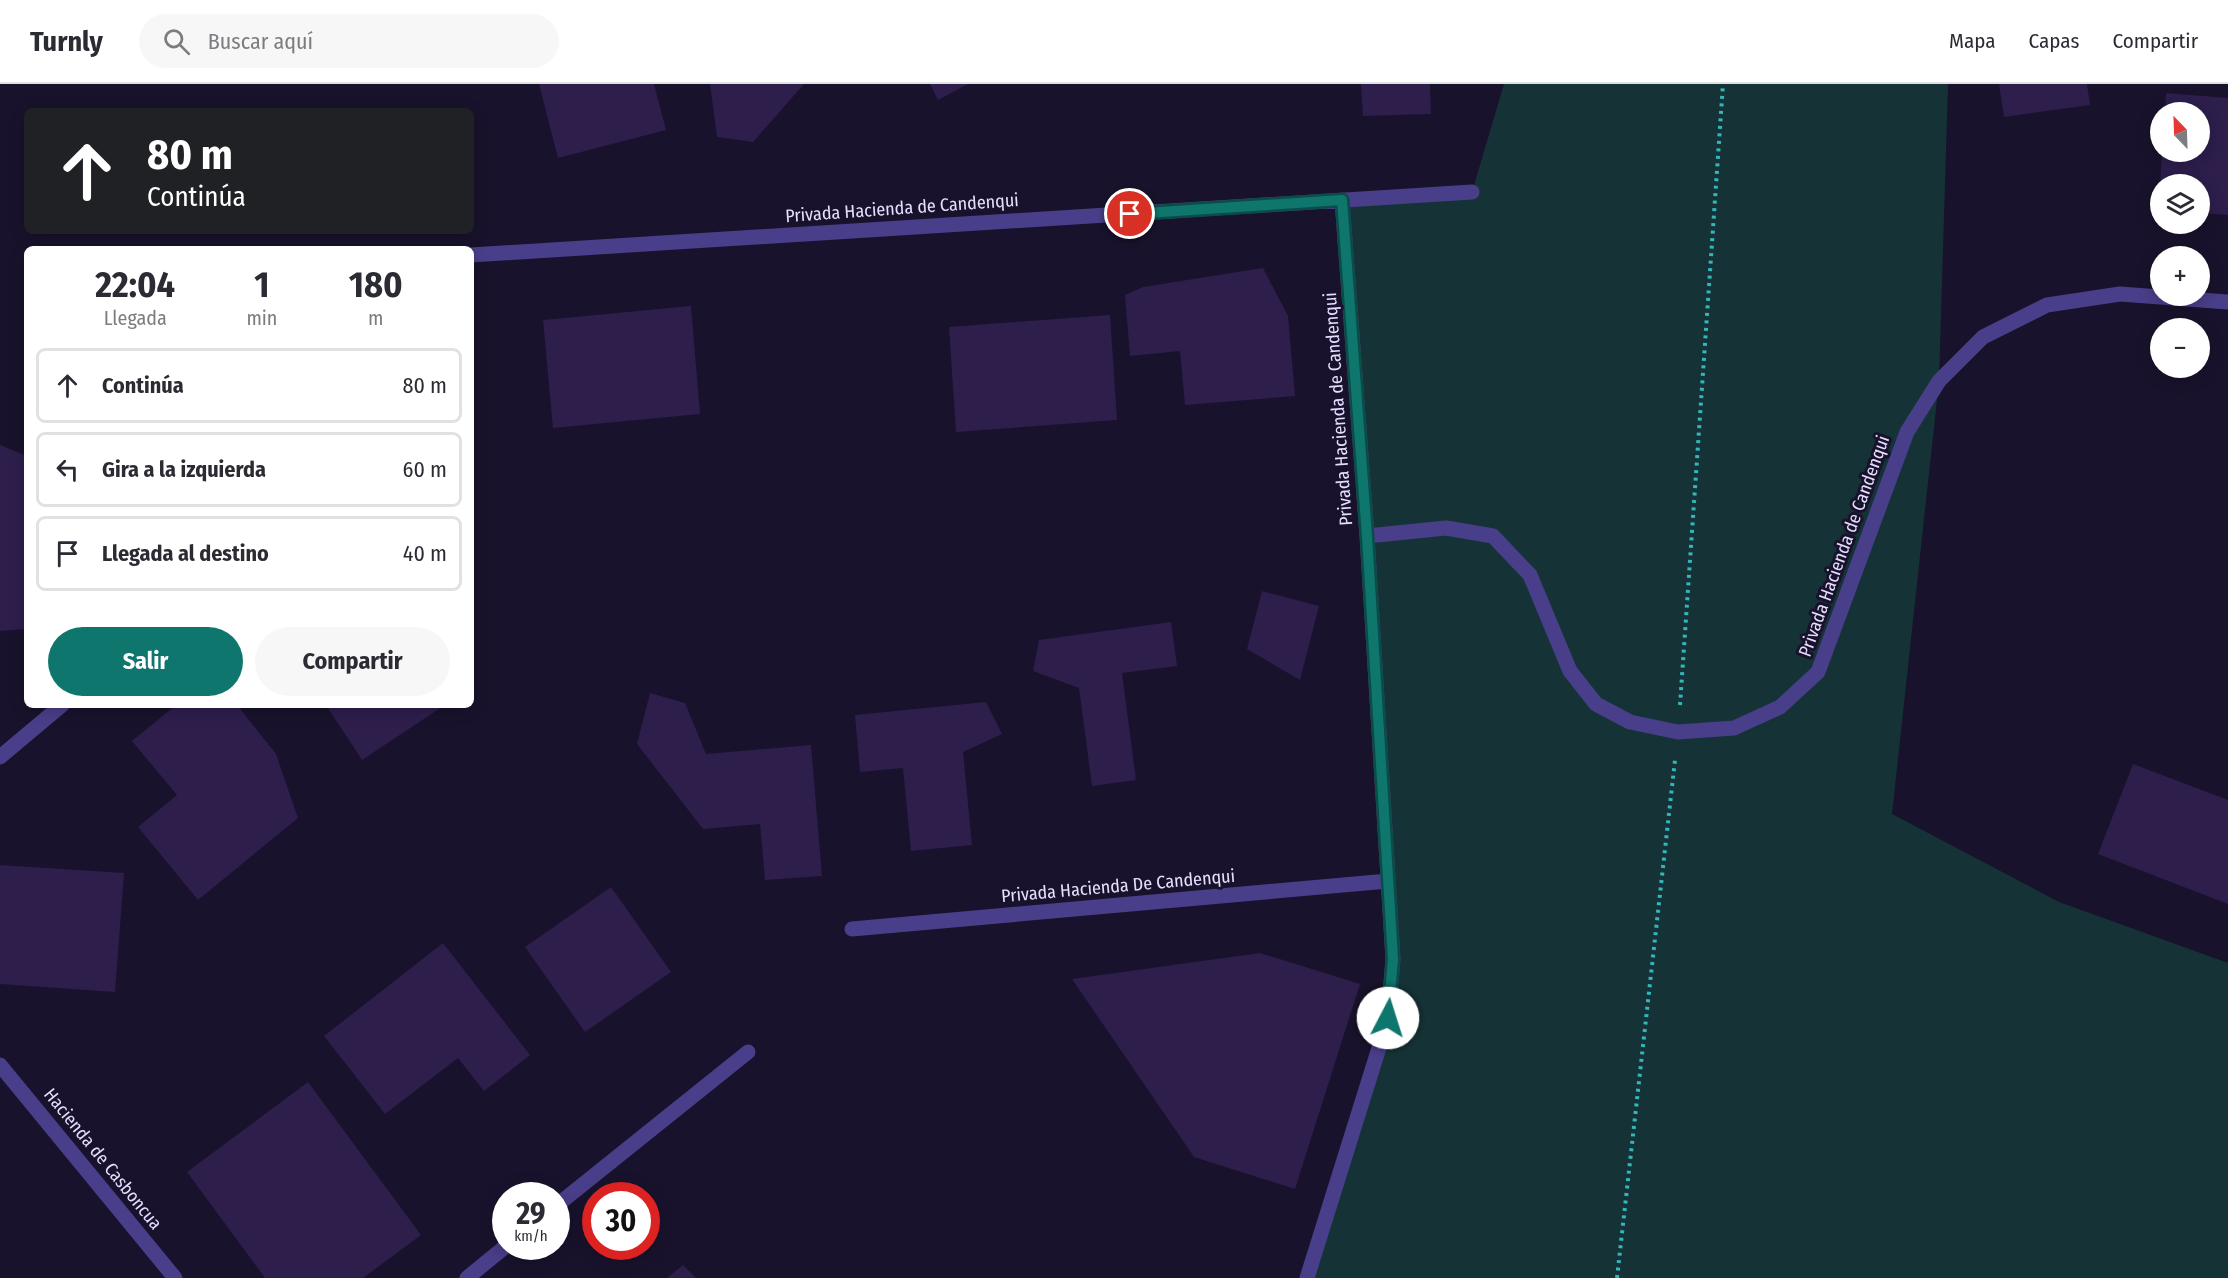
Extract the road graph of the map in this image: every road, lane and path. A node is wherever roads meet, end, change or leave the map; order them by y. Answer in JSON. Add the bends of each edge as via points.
{"nodes":[{"id":1,"x":1723,"y":84,"type":"edge"},
{"id":2,"x":1472,"y":192,"type":"dead end"},
{"id":3,"x":1342,"y":200,"type":"junction"},
{"id":4,"x":474,"y":255,"type":"edge"},
{"id":5,"x":2228,"y":302,"type":"edge"},
{"id":6,"x":1367,"y":536,"type":"junction"},
{"id":7,"x":58,"y":708,"type":"edge"},
{"id":8,"x":1678,"y":732,"type":"junction"},
{"id":9,"x":0,"y":757,"type":"edge"},
{"id":10,"x":1388,"y":881,"type":"junction"},
{"id":11,"x":852,"y":929,"type":"dead end"},
{"id":12,"x":748,"y":1052,"type":"dead end"},
{"id":13,"x":0,"y":1065,"type":"edge"},
{"id":14,"x":570,"y":1195,"type":"edge"},
{"id":15,"x":492,"y":1257,"type":"edge"},
{"id":16,"x":175,"y":1278,"type":"edge"},
{"id":17,"x":467,"y":1278,"type":"edge"},
{"id":18,"x":1307,"y":1278,"type":"edge"},
{"id":19,"x":1617,"y":1278,"type":"edge"}],
"edges":[{"from":1,"to":8,"type":"path"},
{"from":2,"to":3,"type":"street"},
{"from":3,"to":4,"type":"street","name":"Privada Hacienda de Candenqui"},
{"from":3,"to":6,"type":"street","name":"Privada Hacienda de Candenqui"},
{"from":5,"to":8,"type":"street","name":"Privada Hacienda de Candenqui","via":[[2192,297],[2109,296],[2047,305],[1983,338],[1939,381],[1907,432],[1818,672],[1780,707],[1734,728]]},
{"from":6,"to":8,"type":"street","name":"Privada Hacienda de Candenqui","via":[[1446,528],[1493,536],[1530,575],[1570,671],[1596,704],[1630,722]]},
{"from":6,"to":10,"type":"street","name":"Privada Hacienda De Candenqui"},
{"from":7,"to":9,"type":"street"},
{"from":8,"to":19,"type":"path"},
{"from":10,"to":11,"type":"street","name":"Privada Hacienda De Candenqui"},
{"from":10,"to":18,"type":"street","name":"Privada Hacienda De Candenqui","via":[[1393,959],[1388,1018]]},
{"from":12,"to":14,"type":"street"},
{"from":13,"to":16,"type":"street","name":"Hacienda de Casboncua"},
{"from":15,"to":17,"type":"street"}]}
